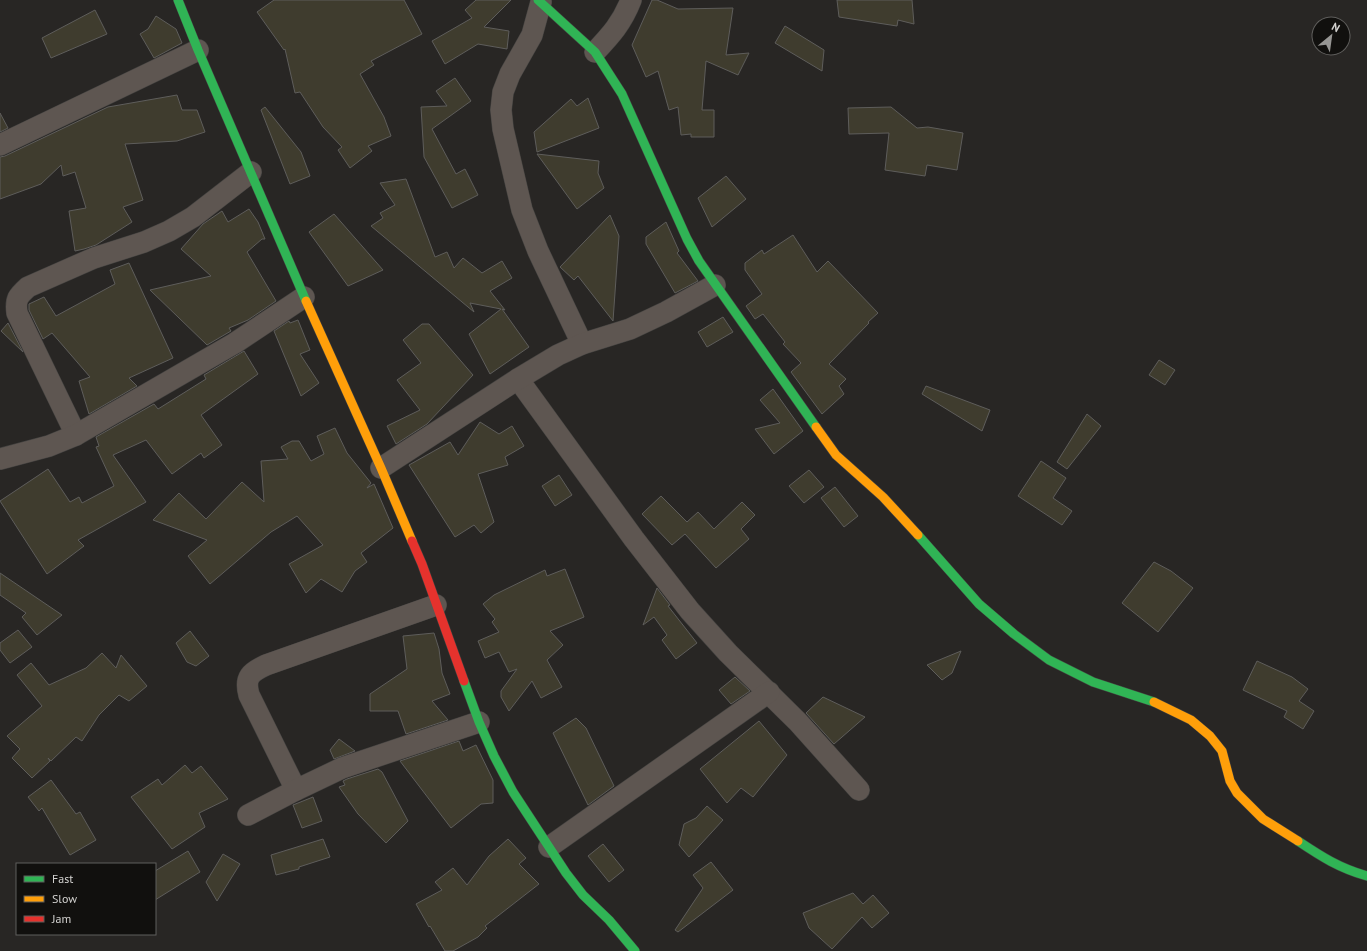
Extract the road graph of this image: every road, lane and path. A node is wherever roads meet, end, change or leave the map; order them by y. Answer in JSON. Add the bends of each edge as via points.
{"nodes":[{"id":1,"x":178,"y":0,"type":"edge"},
{"id":2,"x":631,"y":0,"type":"edge"},
{"id":3,"x":540,"y":1,"type":"edge"},
{"id":4,"x":198,"y":50,"type":"junction"},
{"id":5,"x":595,"y":52,"type":"junction"},
{"id":6,"x":0,"y":145,"type":"edge"},
{"id":7,"x":251,"y":172,"type":"junction"},
{"id":8,"x":716,"y":285,"type":"junction"},
{"id":9,"x":304,"y":297,"type":"junction"},
{"id":10,"x":582,"y":344,"type":"junction"},
{"id":11,"x":518,"y":379,"type":"junction"},
{"id":12,"x":76,"y":435,"type":"junction"},
{"id":13,"x":0,"y":458,"type":"edge"},
{"id":14,"x":380,"y":468,"type":"junction"},
{"id":15,"x":436,"y":605,"type":"junction"},
{"id":16,"x":769,"y":692,"type":"junction"},
{"id":17,"x":479,"y":722,"type":"junction"},
{"id":18,"x":296,"y":790,"type":"junction"},
{"id":19,"x":859,"y":790,"type":"dead end"},
{"id":20,"x":248,"y":815,"type":"dead end"},
{"id":21,"x":549,"y":847,"type":"junction"},
{"id":22,"x":1367,"y":876,"type":"edge"},
{"id":23,"x":635,"y":951,"type":"edge"}],
"edges":[{"from":1,"to":4,"type":"street"},
{"from":2,"to":5,"type":"street","via":[[613,33]]},
{"from":3,"to":5,"type":"street"},
{"from":3,"to":10,"type":"street","via":[[532,34],[503,92],[503,129],[522,210],[538,251]]},
{"from":4,"to":6,"type":"street"},
{"from":4,"to":7,"type":"street"},
{"from":5,"to":8,"type":"street","via":[[622,94],[686,239]]},
{"from":7,"to":9,"type":"street"},
{"from":7,"to":12,"type":"street","via":[[193,217],[169,231],[94,258],[28,287],[20,294],[15,303],[17,313]]},
{"from":8,"to":10,"type":"street","via":[[630,329]]},
{"from":8,"to":22,"type":"street","via":[[836,455],[883,497],[979,604],[1049,660],[1093,682],[1154,702],[1191,720],[1210,736],[1222,751],[1230,781],[1237,793],[1263,819],[1326,860]]},
{"from":9,"to":12,"type":"street","via":[[235,343]]},
{"from":9,"to":14,"type":"street"},
{"from":10,"to":11,"type":"street"},
{"from":11,"to":14,"type":"street"},
{"from":11,"to":16,"type":"street","via":[[634,539],[690,611],[728,653]]},
{"from":12,"to":13,"type":"street","via":[[49,446]]},
{"from":14,"to":15,"type":"street","via":[[422,564]]},
{"from":15,"to":17,"type":"street"},
{"from":15,"to":18,"type":"street","via":[[266,665],[250,676],[247,682],[249,695]]},
{"from":16,"to":19,"type":"street"},
{"from":16,"to":21,"type":"street"},
{"from":17,"to":18,"type":"street","via":[[342,768]]},
{"from":17,"to":21,"type":"street","via":[[513,792]]},
{"from":18,"to":20,"type":"street"},
{"from":21,"to":23,"type":"street","via":[[583,895],[609,920]]}]}
